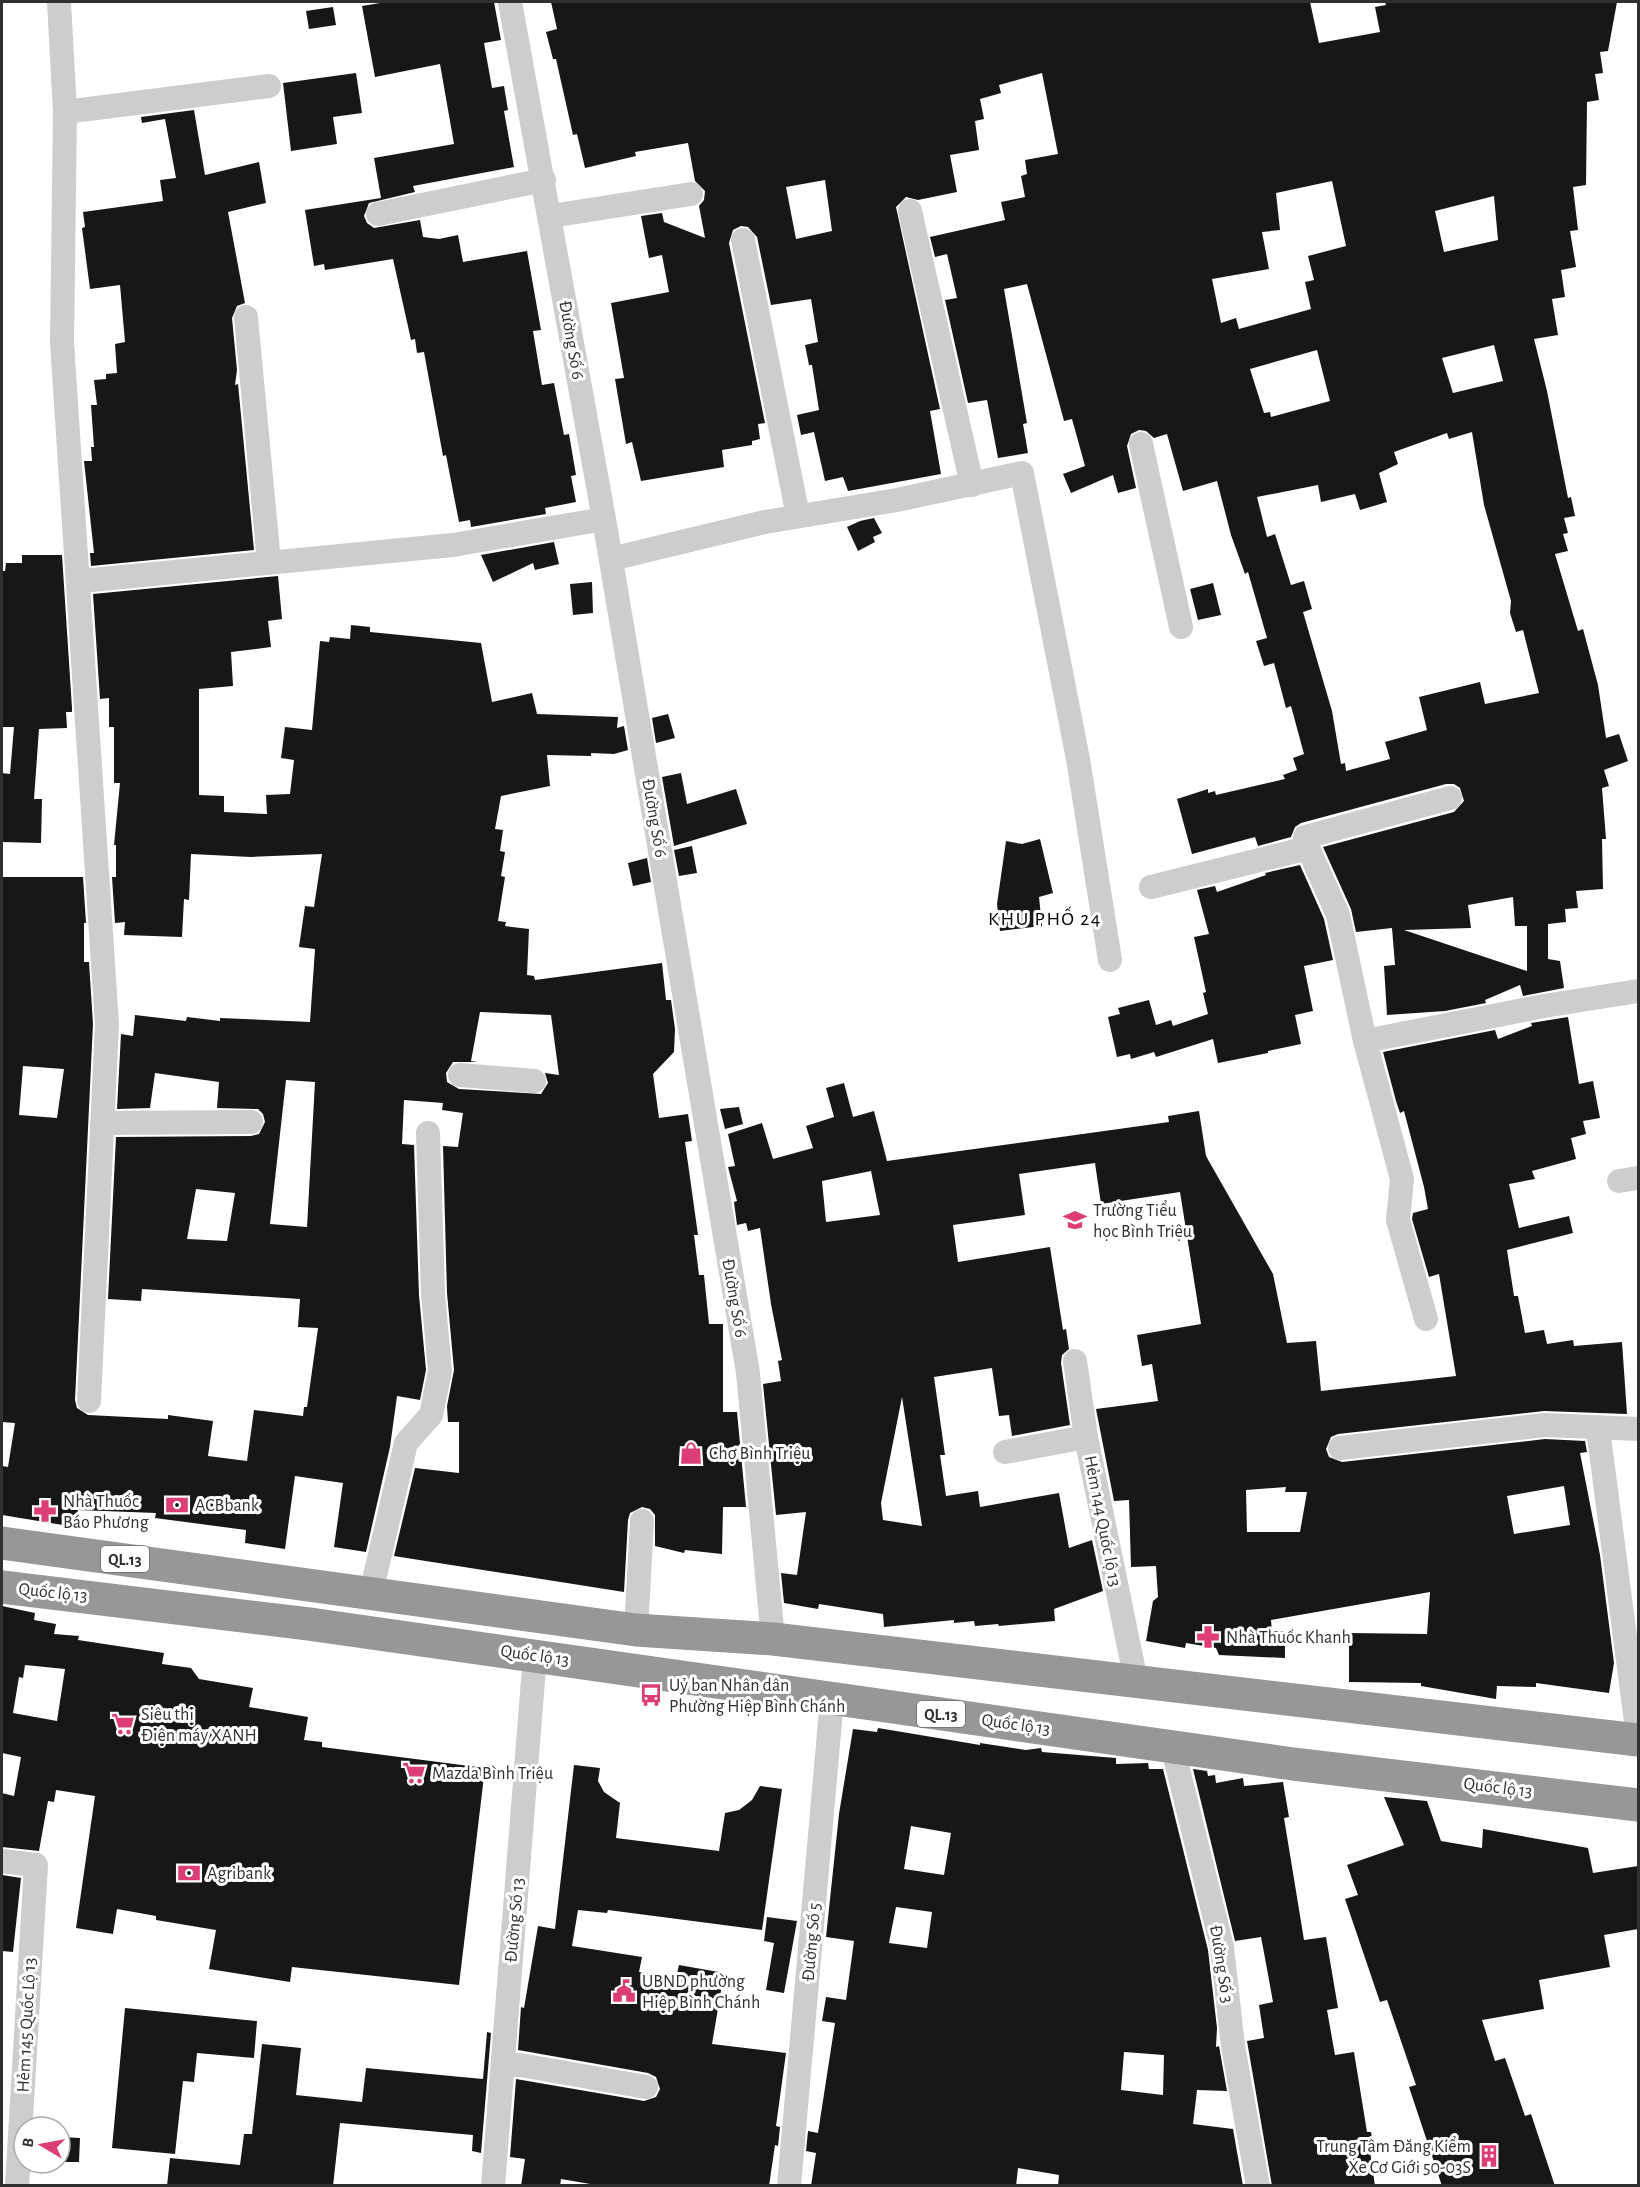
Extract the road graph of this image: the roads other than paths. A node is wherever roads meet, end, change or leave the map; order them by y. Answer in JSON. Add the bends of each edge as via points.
{"nodes":[{"id":1,"x":58,"y":2,"type":"edge"},
{"id":2,"x":510,"y":2,"type":"edge"},
{"id":3,"x":269,"y":86,"type":"dead end"},
{"id":4,"x":65,"y":112,"type":"junction"},
{"id":5,"x":544,"y":180,"type":"junction"},
{"id":6,"x":691,"y":194,"type":"dead end"},
{"id":7,"x":910,"y":211,"type":"dead end"},
{"id":8,"x":378,"y":214,"type":"dead end"},
{"id":9,"x":551,"y":216,"type":"junction"},
{"id":10,"x":743,"y":240,"type":"dead end"},
{"id":11,"x":246,"y":317,"type":"dead end"},
{"id":12,"x":1141,"y":444,"type":"dead end"},
{"id":13,"x":972,"y":485,"type":"junction"},
{"id":14,"x":798,"y":516,"type":"junction"},
{"id":15,"x":604,"y":519,"type":"junction"},
{"id":16,"x":611,"y":559,"type":"junction"},
{"id":17,"x":268,"y":562,"type":"junction"},
{"id":18,"x":91,"y":580,"type":"dead end"},
{"id":19,"x":1181,"y":627,"type":"dead end"},
{"id":20,"x":1450,"y":798,"type":"dead end"},
{"id":21,"x":1307,"y":842,"type":"junction"},
{"id":22,"x":1151,"y":887,"type":"dead end"},
{"id":23,"x":1110,"y":960,"type":"dead end"},
{"id":24,"x":1638,"y":991,"type":"edge"},
{"id":25,"x":1365,"y":1041,"type":"junction"},
{"id":26,"x":460,"y":1075,"type":"dead end"},
{"id":27,"x":534,"y":1081,"type":"dead end"},
{"id":28,"x":251,"y":1122,"type":"dead end"},
{"id":29,"x":102,"y":1123,"type":"junction"},
{"id":30,"x":428,"y":1133,"type":"dead end"},
{"id":31,"x":1426,"y":1319,"type":"dead end"},
{"id":32,"x":1075,"y":1361,"type":"dead end"},
{"id":33,"x":89,"y":1401,"type":"dead end"},
{"id":34,"x":1598,"y":1429,"type":"junction"},
{"id":35,"x":1638,"y":1429,"type":"edge"},
{"id":36,"x":1086,"y":1437,"type":"junction"},
{"id":37,"x":1340,"y":1448,"type":"dead end"},
{"id":38,"x":1005,"y":1452,"type":"dead end"},
{"id":39,"x":642,"y":1521,"type":"dead end"},
{"id":40,"x":2,"y":1543,"type":"edge"},
{"id":41,"x":248,"y":1576,"type":"junction"},
{"id":42,"x":2,"y":1587,"type":"edge"},
{"id":43,"x":371,"y":1593,"type":"junction"},
{"id":44,"x":243,"y":1615,"type":"junction"},
{"id":45,"x":636,"y":1629,"type":"junction"},
{"id":46,"x":773,"y":1639,"type":"junction"},
{"id":47,"x":535,"y":1655,"type":"junction"},
{"id":48,"x":1136,"y":1681,"type":"junction"},
{"id":49,"x":832,"y":1699,"type":"junction"},
{"id":50,"x":1638,"y":1739,"type":"edge"},
{"id":51,"x":1172,"y":1745,"type":"junction"},
{"id":52,"x":1638,"y":1805,"type":"edge"},
{"id":53,"x":2,"y":1862,"type":"edge"},
{"id":54,"x":503,"y":2062,"type":"junction"},
{"id":55,"x":646,"y":2087,"type":"dead end"},
{"id":56,"x":17,"y":2186,"type":"edge"},
{"id":57,"x":493,"y":2186,"type":"edge"},
{"id":58,"x":789,"y":2186,"type":"edge"},
{"id":59,"x":1258,"y":2186,"type":"edge"}],
"edges":[{"from":1,"to":4,"type":"street"},
{"from":2,"to":5,"type":"street","name":"Đường Số 6"},
{"from":3,"to":4,"type":"street"},
{"from":4,"to":29,"type":"street","via":[[62,343],[107,1024]]},
{"from":5,"to":8,"type":"street"},
{"from":5,"to":9,"type":"street","name":"Đường Số 6"},
{"from":6,"to":9,"type":"street"},
{"from":7,"to":13,"type":"street"},
{"from":9,"to":15,"type":"street","name":"Đường Số 6"},
{"from":10,"to":14,"type":"street"},
{"from":11,"to":17,"type":"street"},
{"from":12,"to":19,"type":"street"},
{"from":13,"to":14,"type":"street"},
{"from":13,"to":23,"type":"street","via":[[1022,473],[1078,759]]},
{"from":14,"to":16,"type":"street"},
{"from":15,"to":16,"type":"street","name":"Đường Số 6"},
{"from":15,"to":17,"type":"street","via":[[453,545]]},
{"from":16,"to":46,"type":"street","name":"Đường Số 6","via":[[748,1373]]},
{"from":17,"to":18,"type":"street"},
{"from":20,"to":21,"type":"street"},
{"from":21,"to":22,"type":"street"},
{"from":21,"to":25,"type":"street","via":[[1338,915]]},
{"from":24,"to":25,"type":"street"},
{"from":25,"to":31,"type":"street","via":[[1402,1179],[1398,1220]]},
{"from":26,"to":27,"type":"street"},
{"from":28,"to":29,"type":"street"},
{"from":29,"to":33,"type":"street"},
{"from":30,"to":43,"type":"street","via":[[433,1294],[440,1371],[431,1415],[406,1443]]},
{"from":32,"to":36,"type":"street","name":"Hẻm 144 Quốc lộ 13"},
{"from":34,"to":35,"type":"street"},
{"from":34,"to":37,"type":"street","via":[[1545,1425]]},
{"from":34,"to":50,"type":"street"},
{"from":36,"to":38,"type":"street"},
{"from":36,"to":48,"type":"street","name":"Hẻm 144 Quốc lộ 13"},
{"from":39,"to":45,"type":"street"},
{"from":40,"to":41,"type":"highway","number":"QL.13"},
{"from":41,"to":43,"type":"highway","number":"QL.13"},
{"from":41,"to":44,"type":"highway"},
{"from":42,"to":44,"type":"highway","name":"Quốc lộ 13","number":"QL.13"},
{"from":43,"to":45,"type":"highway","number":"QL.13"},
{"from":44,"to":47,"type":"highway","name":"Quốc lộ 13","number":"QL.13"},
{"from":45,"to":46,"type":"highway","number":"QL.13"},
{"from":46,"to":48,"type":"highway","number":"QL.13"},
{"from":47,"to":49,"type":"highway","name":"Quốc lộ 13","number":"QL.13"},
{"from":47,"to":54,"type":"street","name":"Đường Số 13"},
{"from":48,"to":50,"type":"highway","number":"QL.13"},
{"from":49,"to":51,"type":"highway","name":"Quốc lộ 13","number":"QL.13"},
{"from":49,"to":58,"type":"street","name":"Đường Số 5"},
{"from":51,"to":52,"type":"highway","name":"Quốc lộ 13","number":"QL.13","via":[[1293,1764]]},
{"from":51,"to":59,"type":"street","name":"Đường Số 3","via":[[1222,1947],[1233,2046]]},
{"from":53,"to":56,"type":"street","name":"Hẻm 145 Quốc Lộ 13","via":[[36,1865]]},
{"from":54,"to":55,"type":"street"},
{"from":54,"to":57,"type":"street","name":"Đường Số 13"}]}
